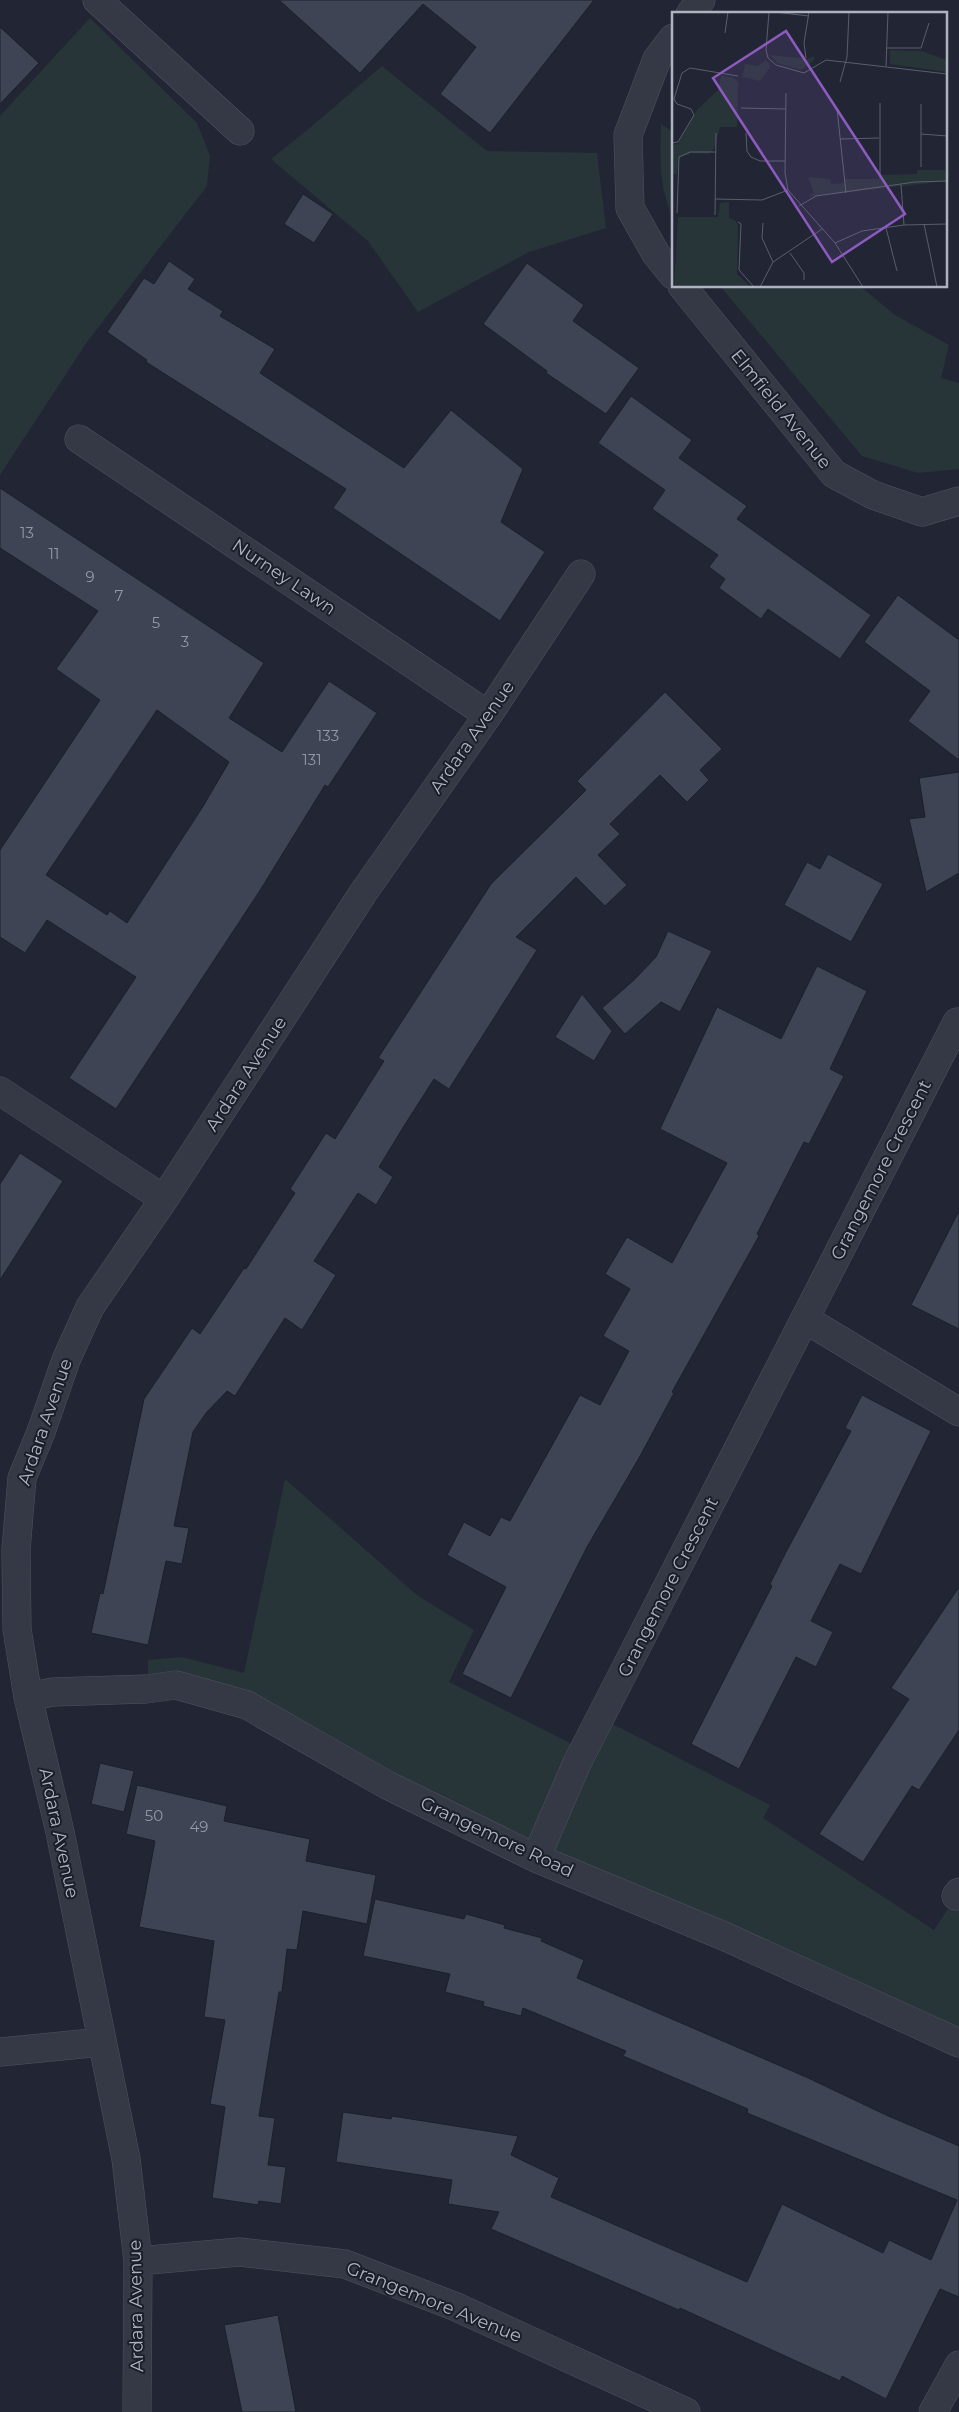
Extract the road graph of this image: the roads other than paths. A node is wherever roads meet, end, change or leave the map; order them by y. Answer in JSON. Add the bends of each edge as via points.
{"nodes":[{"id":1,"x":97,"y":0,"type":"edge"},
{"id":2,"x":700,"y":0,"type":"edge"},
{"id":3,"x":691,"y":12,"type":"edge"},
{"id":4,"x":672,"y":39,"type":"edge"},
{"id":5,"x":240,"y":131,"type":"dead end"},
{"id":6,"x":672,"y":274,"type":"edge"},
{"id":7,"x":684,"y":288,"type":"edge"},
{"id":8,"x":79,"y":439,"type":"dead end"},
{"id":9,"x":959,"y":501,"type":"edge"},
{"id":10,"x":581,"y":574,"type":"dead end"},
{"id":11,"x":488,"y":715,"type":"junction"},
{"id":12,"x":957,"y":1022,"type":"dead end"},
{"id":13,"x":0,"y":1091,"type":"edge"},
{"id":14,"x":164,"y":1199,"type":"junction"},
{"id":15,"x":805,"y":1319,"type":"junction"},
{"id":16,"x":959,"y":1412,"type":"edge"},
{"id":17,"x":11,"y":1477,"type":"edge"},
{"id":18,"x":28,"y":1697,"type":"junction"},
{"id":19,"x":536,"y":1858,"type":"junction"},
{"id":20,"x":102,"y":2042,"type":"junction"},
{"id":21,"x":959,"y":2043,"type":"edge"},
{"id":22,"x":0,"y":2052,"type":"edge"},
{"id":23,"x":138,"y":2261,"type":"junction"},
{"id":24,"x":959,"y":2366,"type":"edge"},
{"id":25,"x":137,"y":2412,"type":"edge"},
{"id":26,"x":686,"y":2412,"type":"edge"},
{"id":27,"x":933,"y":2412,"type":"edge"}],
"edges":[{"from":1,"to":5,"type":"street"},
{"from":2,"to":3,"type":"street"},
{"from":4,"to":6,"type":"street","via":[[657,59],[628,135],[630,208],[656,254]]},
{"from":7,"to":9,"type":"street","name":"Elmfield Avenue","via":[[834,474],[873,496],[922,512]]},
{"from":8,"to":11,"type":"street","name":"Nurney Lawn"},
{"from":10,"to":11,"type":"street","name":"Ardara Avenue"},
{"from":11,"to":14,"type":"street","name":"Ardara Avenue","via":[[363,893]]},
{"from":12,"to":15,"type":"street","name":"Grangemore Crescent"},
{"from":13,"to":14,"type":"street"},
{"from":14,"to":17,"type":"street","name":"Ardara Avenue","via":[[90,1307],[66,1360],[41,1432]]},
{"from":15,"to":16,"type":"street"},
{"from":15,"to":19,"type":"street","name":"Grangemore Crescent","via":[[577,1763]]},
{"from":17,"to":18,"type":"street","name":"Ardara Avenue","via":[[17,1629]]},
{"from":18,"to":19,"type":"street","name":"Grangemore Road","via":[[53,1692],[176,1685],[247,1705],[387,1785]]},
{"from":18,"to":20,"type":"street","name":"Ardara Avenue","via":[[60,1832]]},
{"from":19,"to":21,"type":"street","name":"Grangemore Road","via":[[726,1937]]},
{"from":20,"to":22,"type":"street"},
{"from":20,"to":23,"type":"street","name":"Ardara Avenue","via":[[126,2159]]},
{"from":23,"to":25,"type":"street","name":"Ardara Avenue"},
{"from":23,"to":26,"type":"street","name":"Grangemore Avenue","via":[[239,2252],[345,2264],[454,2306]]},
{"from":24,"to":27,"type":"street"}]}
